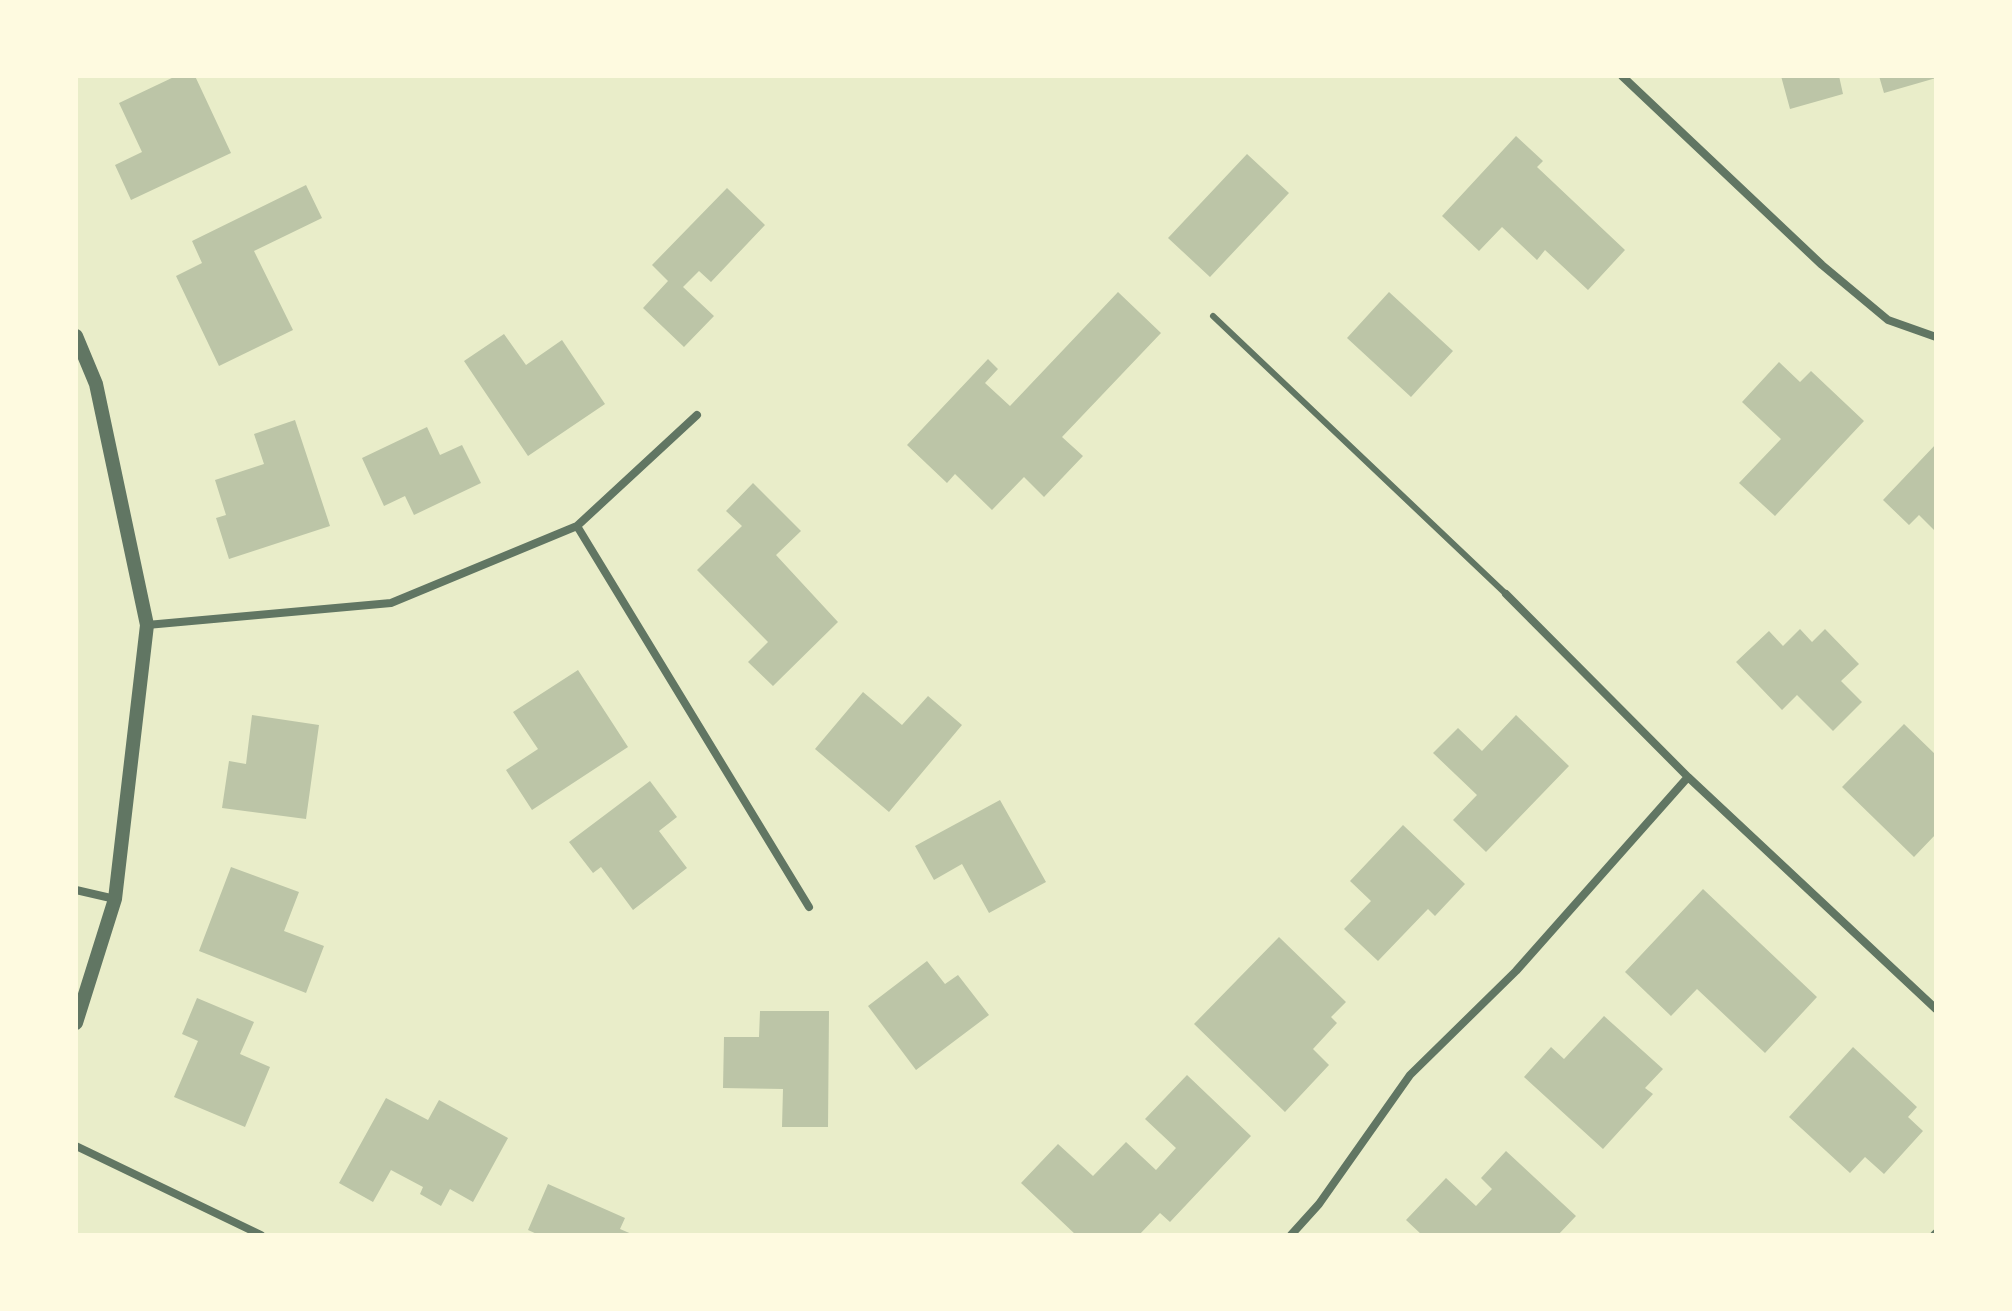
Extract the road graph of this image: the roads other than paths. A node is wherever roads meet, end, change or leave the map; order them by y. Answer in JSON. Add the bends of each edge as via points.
{"nodes":[{"id":1,"x":1622,"y":76,"type":"edge"},
{"id":2,"x":1213,"y":316,"type":"dead end"},
{"id":3,"x":76,"y":336,"type":"edge"},
{"id":4,"x":1936,"y":337,"type":"edge"},
{"id":5,"x":697,"y":415,"type":"dead end"},
{"id":6,"x":577,"y":526,"type":"junction"},
{"id":7,"x":1506,"y":594,"type":"joint"},
{"id":8,"x":147,"y":625,"type":"junction"},
{"id":9,"x":1688,"y":777,"type":"junction"},
{"id":10,"x":76,"y":890,"type":"edge"},
{"id":11,"x":115,"y":899,"type":"junction"},
{"id":12,"x":809,"y":907,"type":"dead end"},
{"id":13,"x":1936,"y":1009,"type":"edge"},
{"id":14,"x":76,"y":1023,"type":"edge"},
{"id":15,"x":76,"y":1146,"type":"edge"},
{"id":16,"x":261,"y":1235,"type":"edge"},
{"id":17,"x":1291,"y":1235,"type":"edge"}],
"edges":[{"from":1,"to":4,"type":"street","via":[[1822,265],[1888,320]]},
{"from":2,"to":7,"type":"lane"},
{"from":3,"to":8,"type":"street","via":[[96,384]]},
{"from":5,"to":6,"type":"street"},
{"from":6,"to":8,"type":"street","via":[[391,603]]},
{"from":6,"to":12,"type":"street"},
{"from":7,"to":9,"type":"street"},
{"from":8,"to":11,"type":"street"},
{"from":9,"to":13,"type":"street"},
{"from":9,"to":17,"type":"street","via":[[1516,971],[1410,1075]]},
{"from":10,"to":11,"type":"street"},
{"from":11,"to":14,"type":"street"},
{"from":15,"to":16,"type":"street"}]}
